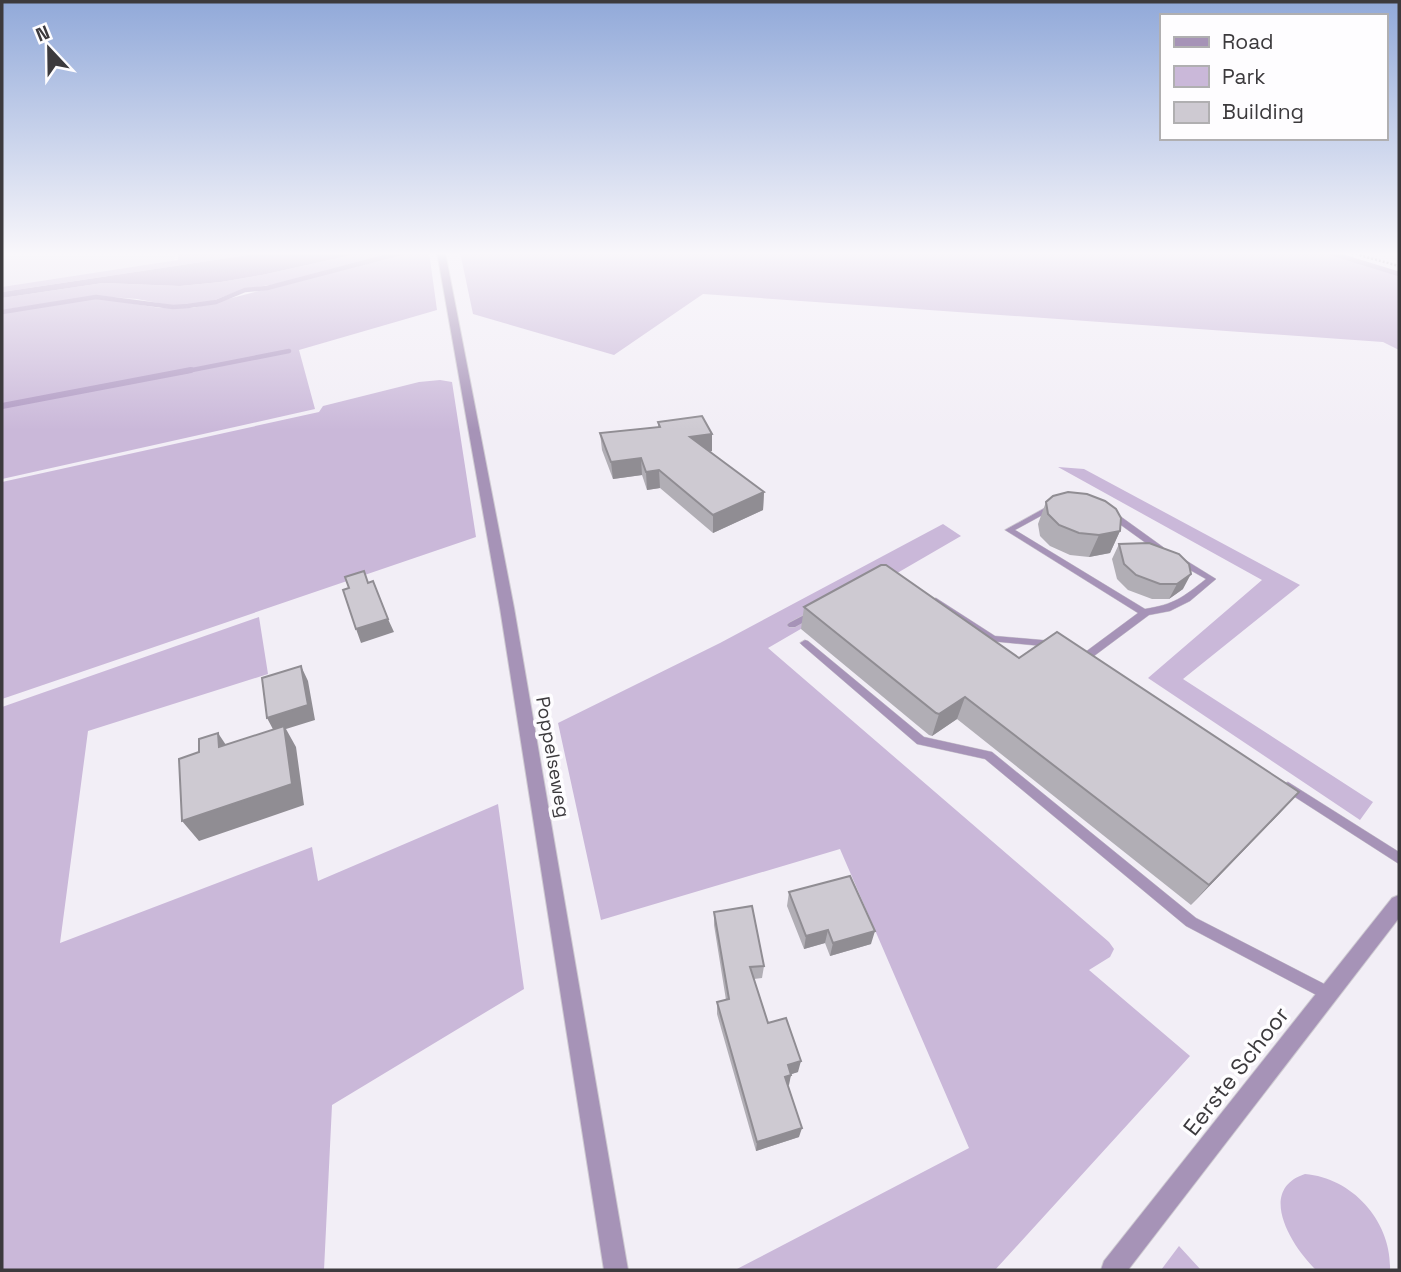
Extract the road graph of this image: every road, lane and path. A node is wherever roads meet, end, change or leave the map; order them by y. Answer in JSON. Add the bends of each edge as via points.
{"nodes":[{"id":1,"x":452,"y":311,"type":"edge"},
{"id":2,"x":1068,"y":501,"type":"edge"},
{"id":3,"x":1104,"y":510,"type":"edge"},
{"id":4,"x":928,"y":595,"type":"edge"},
{"id":5,"x":826,"y":606,"type":"edge"},
{"id":6,"x":1144,"y":613,"type":"junction"},
{"id":7,"x":792,"y":625,"type":"dead end"},
{"id":8,"x":805,"y":643,"type":"dead end"},
{"id":9,"x":1078,"y":651,"type":"junction"},
{"id":10,"x":1098,"y":664,"type":"edge"},
{"id":11,"x":1283,"y":784,"type":"edge"},
{"id":12,"x":1399,"y":859,"type":"edge"},
{"id":13,"x":1399,"y":904,"type":"edge"},
{"id":14,"x":1329,"y":994,"type":"junction"},
{"id":15,"x":616,"y":1270,"type":"edge"},
{"id":16,"x":1113,"y":1270,"type":"edge"}],
"edges":[{"from":1,"to":15,"type":"street","name":"Poppelseweg","via":[[507,608]]},
{"from":2,"to":6,"type":"lane","via":[[1009,530]]},
{"from":3,"to":6,"type":"lane","via":[[1145,541],[1212,579],[1167,609]]},
{"from":4,"to":9,"type":"lane","via":[[993,639]]},
{"from":5,"to":7,"type":"lane"},
{"from":6,"to":9,"type":"lane"},
{"from":8,"to":14,"type":"lane","via":[[921,741],[988,755],[1191,922]]},
{"from":9,"to":10,"type":"lane"},
{"from":11,"to":12,"type":"lane"},
{"from":13,"to":14,"type":"street","name":"Eerste Schoor"},
{"from":14,"to":16,"type":"street","name":"Eerste Schoor"}]}
